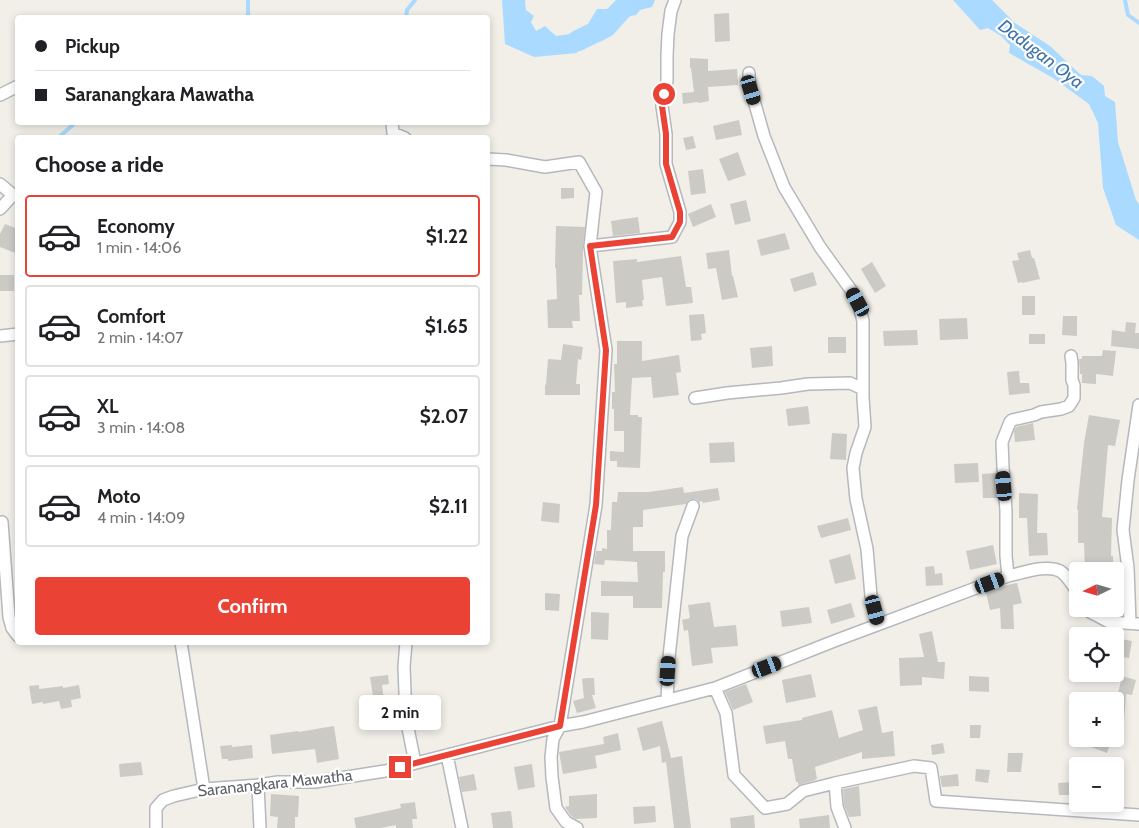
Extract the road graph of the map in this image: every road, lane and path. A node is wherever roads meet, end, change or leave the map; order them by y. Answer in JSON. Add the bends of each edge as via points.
{"nodes":[{"id":1,"x":675,"y":0,"type":"edge"},
{"id":2,"x":750,"y":73,"type":"dead end"},
{"id":3,"x":15,"y":88,"type":"edge"},
{"id":4,"x":0,"y":95,"type":"edge"},
{"id":5,"x":392,"y":125,"type":"edge"},
{"id":6,"x":398,"y":135,"type":"edge"},
{"id":7,"x":490,"y":159,"type":"edge"},
{"id":8,"x":0,"y":184,"type":"edge"},
{"id":9,"x":15,"y":195,"type":"edge"},
{"id":10,"x":0,"y":209,"type":"edge"},
{"id":11,"x":590,"y":246,"type":"junction"},
{"id":12,"x":15,"y":334,"type":"edge"},
{"id":13,"x":0,"y":336,"type":"edge"},
{"id":14,"x":1071,"y":356,"type":"dead end"},
{"id":15,"x":863,"y":389,"type":"junction"},
{"id":16,"x":695,"y":398,"type":"dead end"},
{"id":17,"x":1139,"y":405,"type":"edge"},
{"id":18,"x":693,"y":506,"type":"dead end"},
{"id":19,"x":2,"y":522,"type":"dead end"},
{"id":20,"x":1008,"y":576,"type":"junction"},
{"id":21,"x":1069,"y":580,"type":"edge"},
{"id":22,"x":1101,"y":618,"type":"edge"},
{"id":23,"x":1135,"y":623,"type":"edge"},
{"id":24,"x":878,"y":624,"type":"junction"},
{"id":25,"x":15,"y":632,"type":"edge"},
{"id":26,"x":181,"y":645,"type":"edge"},
{"id":27,"x":406,"y":645,"type":"edge"},
{"id":28,"x":715,"y":688,"type":"junction"},
{"id":29,"x":667,"y":700,"type":"junction"},
{"id":30,"x":560,"y":726,"type":"junction"},
{"id":31,"x":447,"y":754,"type":"junction"},
{"id":32,"x":415,"y":762,"type":"junction"},
{"id":33,"x":835,"y":783,"type":"junction"},
{"id":34,"x":258,"y":785,"type":"junction"},
{"id":35,"x":204,"y":789,"type":"junction"},
{"id":36,"x":1139,"y":814,"type":"edge"},
{"id":37,"x":156,"y":828,"type":"edge"},
{"id":38,"x":260,"y":828,"type":"edge"},
{"id":39,"x":462,"y":828,"type":"edge"},
{"id":40,"x":577,"y":828,"type":"edge"},
{"id":41,"x":845,"y":828,"type":"edge"}],
"edges":[{"from":1,"to":11,"type":"street","via":[[668,34],[667,81],[662,106],[666,164],[680,222],[672,237]]},
{"from":2,"to":15,"type":"street","via":[[751,90],[764,136],[784,187],[858,302],[863,321]]},
{"from":3,"to":4,"type":"street"},
{"from":5,"to":6,"type":"street","via":[[393,133]]},
{"from":7,"to":11,"type":"street","via":[[545,167],[578,162],[596,192]]},
{"from":8,"to":9,"type":"street"},
{"from":9,"to":10,"type":"street"},
{"from":11,"to":30,"type":"street","via":[[606,350],[596,505]]},
{"from":12,"to":13,"type":"street"},
{"from":14,"to":20,"type":"street","via":[[1074,398],[1069,406],[1012,420],[1002,442]]},
{"from":15,"to":16,"type":"street","via":[[850,382],[808,384]]},
{"from":15,"to":24,"type":"street","via":[[865,427],[853,468]]},
{"from":17,"to":23,"type":"street","via":[[1123,530]]},
{"from":18,"to":29,"type":"street","via":[[682,536]]},
{"from":19,"to":25,"type":"street","via":[[9,617]]},
{"from":20,"to":21,"type":"street","name":"Saranangkara Mawatha","via":[[1049,568],[1060,571]]},
{"from":20,"to":24,"type":"street","name":"Saranangkara Mawatha"},
{"from":22,"to":23,"type":"street","via":[[1109,622]]},
{"from":24,"to":28,"type":"street","name":"Saranangkara Mawatha"},
{"from":26,"to":35,"type":"street"},
{"from":27,"to":32,"type":"street","via":[[406,718]]},
{"from":28,"to":29,"type":"street","name":"Saranangkara Mawatha"},
{"from":28,"to":33,"type":"street","via":[[726,713],[734,775],[765,808],[788,804],[802,791]]},
{"from":29,"to":30,"type":"street","name":"Saranangkara Mawatha"},
{"from":30,"to":31,"type":"street","name":"Saranangkara Mawatha"},
{"from":30,"to":40,"type":"street","via":[[553,739],[551,757],[556,808],[566,822]]},
{"from":31,"to":32,"type":"street","name":"Saranangkara Mawatha"},
{"from":31,"to":39,"type":"street"},
{"from":32,"to":34,"type":"street","name":"Saranangkara Mawatha","via":[[385,771],[315,782]]},
{"from":33,"to":36,"type":"street","via":[[914,766],[931,768],[936,801]]},
{"from":33,"to":41,"type":"street","via":[[837,806]]},
{"from":34,"to":35,"type":"street","name":"Saranangkara Mawatha"},
{"from":34,"to":38,"type":"street"},
{"from":35,"to":37,"type":"street","name":"Saranangkara Mawatha","via":[[163,800],[156,808]]}]}
